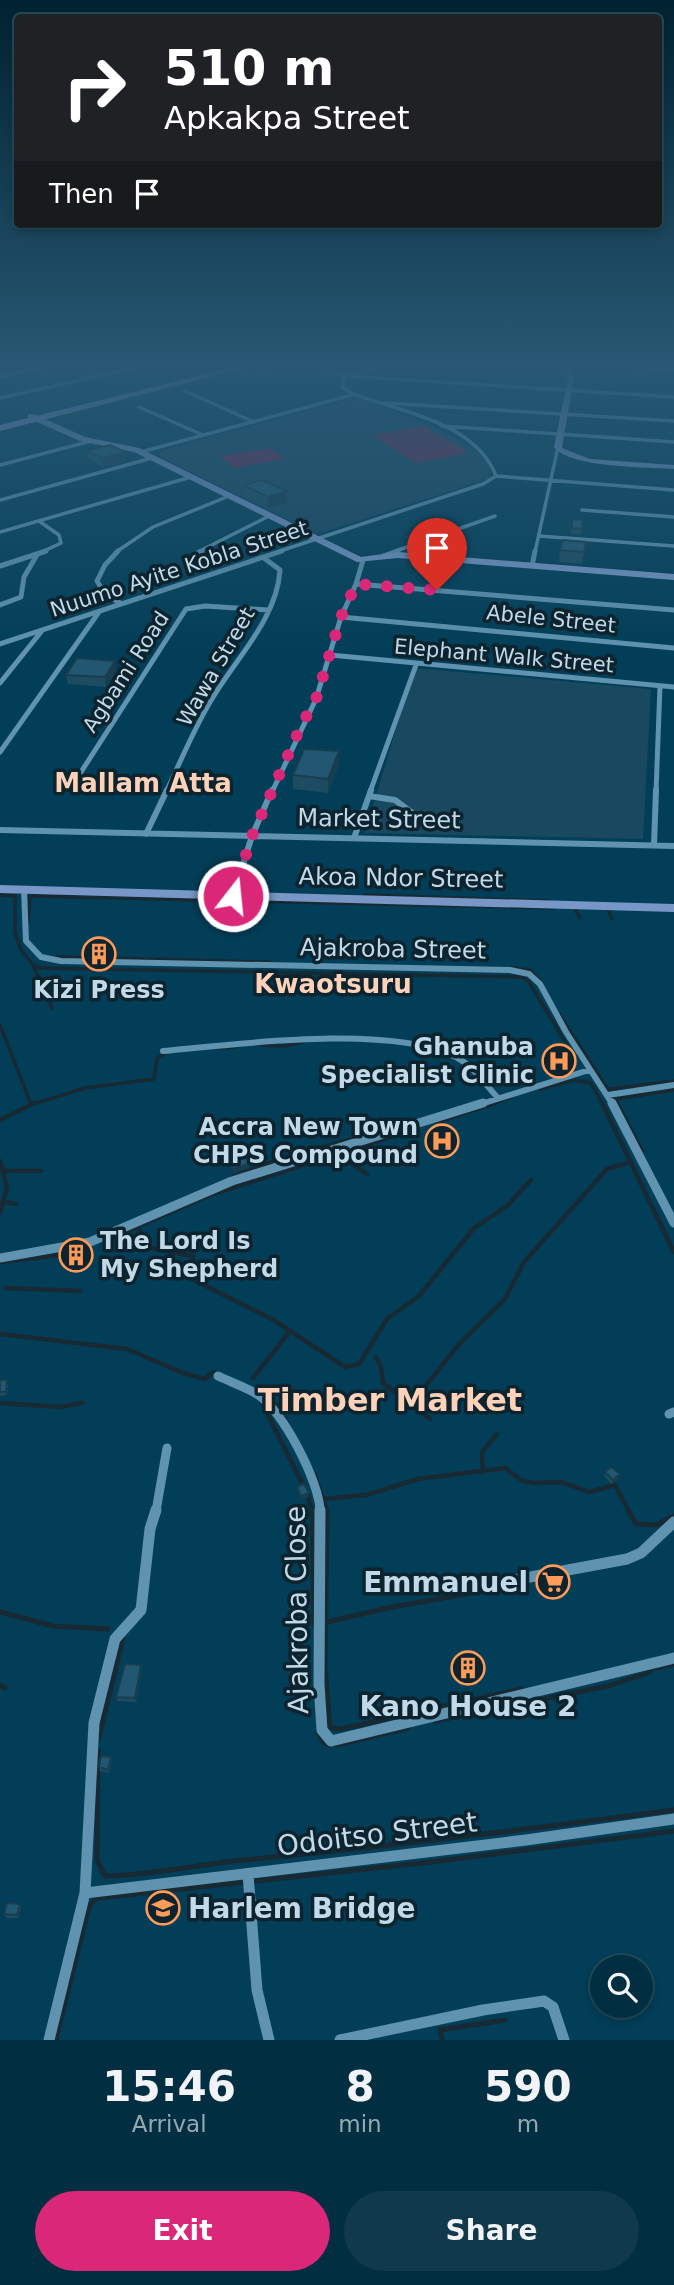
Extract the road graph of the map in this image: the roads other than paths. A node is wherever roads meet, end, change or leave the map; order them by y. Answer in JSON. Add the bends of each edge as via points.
{"nodes":[{"id":1,"x":137,"y":462,"type":"edge"},
{"id":2,"x":161,"y":462,"type":"edge"},
{"id":3,"x":492,"y":462,"type":"edge"},
{"id":4,"x":556,"y":462,"type":"edge"},
{"id":5,"x":617,"y":462,"type":"edge"},
{"id":6,"x":674,"y":467,"type":"edge"},
{"id":7,"x":496,"y":476,"type":"junction"},
{"id":8,"x":191,"y":477,"type":"junction"},
{"id":9,"x":552,"y":481,"type":"junction"},
{"id":10,"x":674,"y":490,"type":"edge"},
{"id":11,"x":229,"y":496,"type":"junction"},
{"id":12,"x":0,"y":500,"type":"edge"},
{"id":13,"x":582,"y":510,"type":"dead end"},
{"id":14,"x":269,"y":516,"type":"junction"},
{"id":15,"x":495,"y":516,"type":"dead end"},
{"id":16,"x":674,"y":517,"type":"edge"},
{"id":17,"x":39,"y":521,"type":"junction"},
{"id":18,"x":0,"y":532,"type":"edge"},
{"id":19,"x":539,"y":536,"type":"junction"},
{"id":20,"x":318,"y":540,"type":"junction"},
{"id":21,"x":674,"y":546,"type":"edge"},
{"id":22,"x":37,"y":555,"type":"junction"},
{"id":23,"x":193,"y":555,"type":"dead end"},
{"id":24,"x":382,"y":556,"type":"junction"},
{"id":25,"x":264,"y":558,"type":"junction"},
{"id":26,"x":363,"y":560,"type":"junction"},
{"id":27,"x":0,"y":566,"type":"edge"},
{"id":28,"x":532,"y":566,"type":"junction"},
{"id":29,"x":674,"y":577,"type":"edge"},
{"id":30,"x":356,"y":584,"type":"junction"},
{"id":31,"x":120,"y":603,"type":"junction"},
{"id":32,"x":0,"y":605,"type":"edge"},
{"id":33,"x":268,"y":610,"type":"junction"},
{"id":34,"x":674,"y":610,"type":"edge"},
{"id":35,"x":99,"y":611,"type":"junction"},
{"id":36,"x":341,"y":617,"type":"junction"},
{"id":37,"x":42,"y":631,"type":"junction"},
{"id":38,"x":0,"y":644,"type":"edge"},
{"id":39,"x":674,"y":648,"type":"edge"},
{"id":40,"x":330,"y":655,"type":"junction"},
{"id":41,"x":416,"y":665,"type":"junction"},
{"id":42,"x":0,"y":683,"type":"edge"},
{"id":43,"x":660,"y":686,"type":"junction"},
{"id":44,"x":674,"y":687,"type":"edge"},
{"id":45,"x":0,"y":752,"type":"edge"},
{"id":46,"x":72,"y":786,"type":"dead end"},
{"id":47,"x":369,"y":796,"type":"junction"},
{"id":48,"x":415,"y":815,"type":"dead end"},
{"id":49,"x":0,"y":830,"type":"edge"},
{"id":50,"x":146,"y":834,"type":"junction"},
{"id":51,"x":252,"y":836,"type":"junction"},
{"id":52,"x":354,"y":838,"type":"junction"},
{"id":53,"x":654,"y":845,"type":"junction"},
{"id":54,"x":674,"y":846,"type":"edge"},
{"id":55,"x":0,"y":889,"type":"edge"},
{"id":56,"x":24,"y":890,"type":"junction"},
{"id":57,"x":233,"y":896,"type":"junction"},
{"id":58,"x":674,"y":908,"type":"edge"},
{"id":59,"x":163,"y":1051,"type":"dead end"},
{"id":60,"x":589,"y":1070,"type":"junction"},
{"id":61,"x":674,"y":1085,"type":"edge"},
{"id":62,"x":608,"y":1096,"type":"junction"},
{"id":63,"x":498,"y":1098,"type":"junction"},
{"id":64,"x":674,"y":1223,"type":"edge"},
{"id":65,"x":0,"y":1258,"type":"edge"},
{"id":66,"x":218,"y":1376,"type":"dead end"},
{"id":67,"x":167,"y":1448,"type":"dead end"},
{"id":68,"x":674,"y":1522,"type":"edge"},
{"id":69,"x":498,"y":1583,"type":"dead end"},
{"id":70,"x":674,"y":1658,"type":"edge"},
{"id":71,"x":674,"y":1819,"type":"edge"},
{"id":72,"x":248,"y":1874,"type":"junction"},
{"id":73,"x":85,"y":1893,"type":"junction"},
{"id":74,"x":49,"y":2040,"type":"edge"},
{"id":75,"x":269,"y":2040,"type":"edge"},
{"id":76,"x":340,"y":2040,"type":"edge"},
{"id":77,"x":564,"y":2040,"type":"edge"}],
"edges":[{"from":1,"to":12,"type":"street"},
{"from":2,"to":8,"type":"street"},
{"from":3,"to":7,"type":"street"},
{"from":4,"to":9,"type":"street"},
{"from":5,"to":6,"type":"street"},
{"from":7,"to":9,"type":"street"},
{"from":7,"to":20,"type":"street","name":"Nuumo Ayite Kobla Street"},
{"from":8,"to":11,"type":"street"},
{"from":8,"to":17,"type":"street"},
{"from":9,"to":10,"type":"street"},
{"from":9,"to":19,"type":"street"},
{"from":11,"to":14,"type":"street"},
{"from":11,"to":31,"type":"street","via":[[169,520],[110,558],[97,581],[105,594]]},
{"from":13,"to":16,"type":"street"},
{"from":14,"to":20,"type":"street"},
{"from":14,"to":23,"type":"street"},
{"from":15,"to":24,"type":"street"},
{"from":17,"to":18,"type":"street"},
{"from":17,"to":22,"type":"street","via":[[62,540]]},
{"from":19,"to":21,"type":"street"},
{"from":19,"to":28,"type":"street"},
{"from":20,"to":25,"type":"street","name":"Nuumo Ayite Kobla Street"},
{"from":20,"to":26,"type":"street"},
{"from":22,"to":27,"type":"street"},
{"from":22,"to":32,"type":"street","via":[[24,577],[20,597]]},
{"from":24,"to":26,"type":"street"},
{"from":24,"to":28,"type":"street"},
{"from":25,"to":31,"type":"street","name":"Nuumo Ayite Kobla Street"},
{"from":25,"to":33,"type":"street","name":"Wawa Street","via":[[281,575]]},
{"from":26,"to":30,"type":"street"},
{"from":28,"to":29,"type":"street"},
{"from":30,"to":34,"type":"street"},
{"from":30,"to":36,"type":"street"},
{"from":31,"to":35,"type":"street","name":"Nuumo Ayite Kobla Street"},
{"from":33,"to":46,"type":"street","name":"Agbami Road","via":[[186,609]]},
{"from":33,"to":50,"type":"street","name":"Wawa Street","via":[[211,701]]},
{"from":35,"to":37,"type":"street","name":"Nuumo Ayite Kobla Street"},
{"from":35,"to":45,"type":"street"},
{"from":36,"to":39,"type":"street","name":"Abele Street"},
{"from":36,"to":40,"type":"street"},
{"from":37,"to":38,"type":"street","name":"Nuumo Ayite Kobla Street"},
{"from":37,"to":42,"type":"street"},
{"from":40,"to":41,"type":"street","name":"Elephant Walk Street"},
{"from":40,"to":51,"type":"street","via":[[316,699]]},
{"from":41,"to":43,"type":"street","name":"Elephant Walk Street"},
{"from":41,"to":47,"type":"street"},
{"from":43,"to":44,"type":"street","name":"Elephant Walk Street"},
{"from":43,"to":53,"type":"street"},
{"from":47,"to":48,"type":"street","via":[[395,800]]},
{"from":47,"to":52,"type":"street"},
{"from":49,"to":50,"type":"street","name":"Market Street"},
{"from":50,"to":51,"type":"street","name":"Market Street"},
{"from":51,"to":52,"type":"street","name":"Market Street"},
{"from":51,"to":57,"type":"street"},
{"from":52,"to":53,"type":"street","name":"Market Street"},
{"from":53,"to":54,"type":"street","name":"Market Street"},
{"from":55,"to":56,"type":"street","name":"Akoa Ndor Street"},
{"from":56,"to":57,"type":"street","name":"Akoa Ndor Street"},
{"from":56,"to":60,"type":"street","name":"Ajakroba Street","via":[[26,941],[41,957],[61,961],[521,971],[540,984]]},
{"from":57,"to":58,"type":"street","name":"Akoa Ndor Street"},
{"from":59,"to":63,"type":"street","via":[[336,1040],[430,1047],[456,1057]]},
{"from":60,"to":62,"type":"street","name":"Ajakroba Street"},
{"from":60,"to":63,"type":"street"},
{"from":61,"to":62,"type":"street"},
{"from":62,"to":64,"type":"street","name":"Ajakroba Street"},
{"from":63,"to":65,"type":"street","via":[[232,1181],[90,1241]]},
{"from":66,"to":70,"type":"street","name":"Ajakroba Close","via":[[259,1395],[276,1413],[320,1500],[319,1684],[322,1730],[331,1741]]},
{"from":67,"to":73,"type":"street","via":[[150,1529],[141,1610],[116,1639],[94,1723]]},
{"from":68,"to":69,"type":"street","via":[[641,1553],[626,1559]]},
{"from":71,"to":72,"type":"street","name":"Odoitso Street"},
{"from":72,"to":73,"type":"street","name":"Odoitso Street"},
{"from":72,"to":75,"type":"street","via":[[257,1990]]},
{"from":73,"to":74,"type":"street"},
{"from":76,"to":77,"type":"street","via":[[544,2001],[553,2007]]}]}
